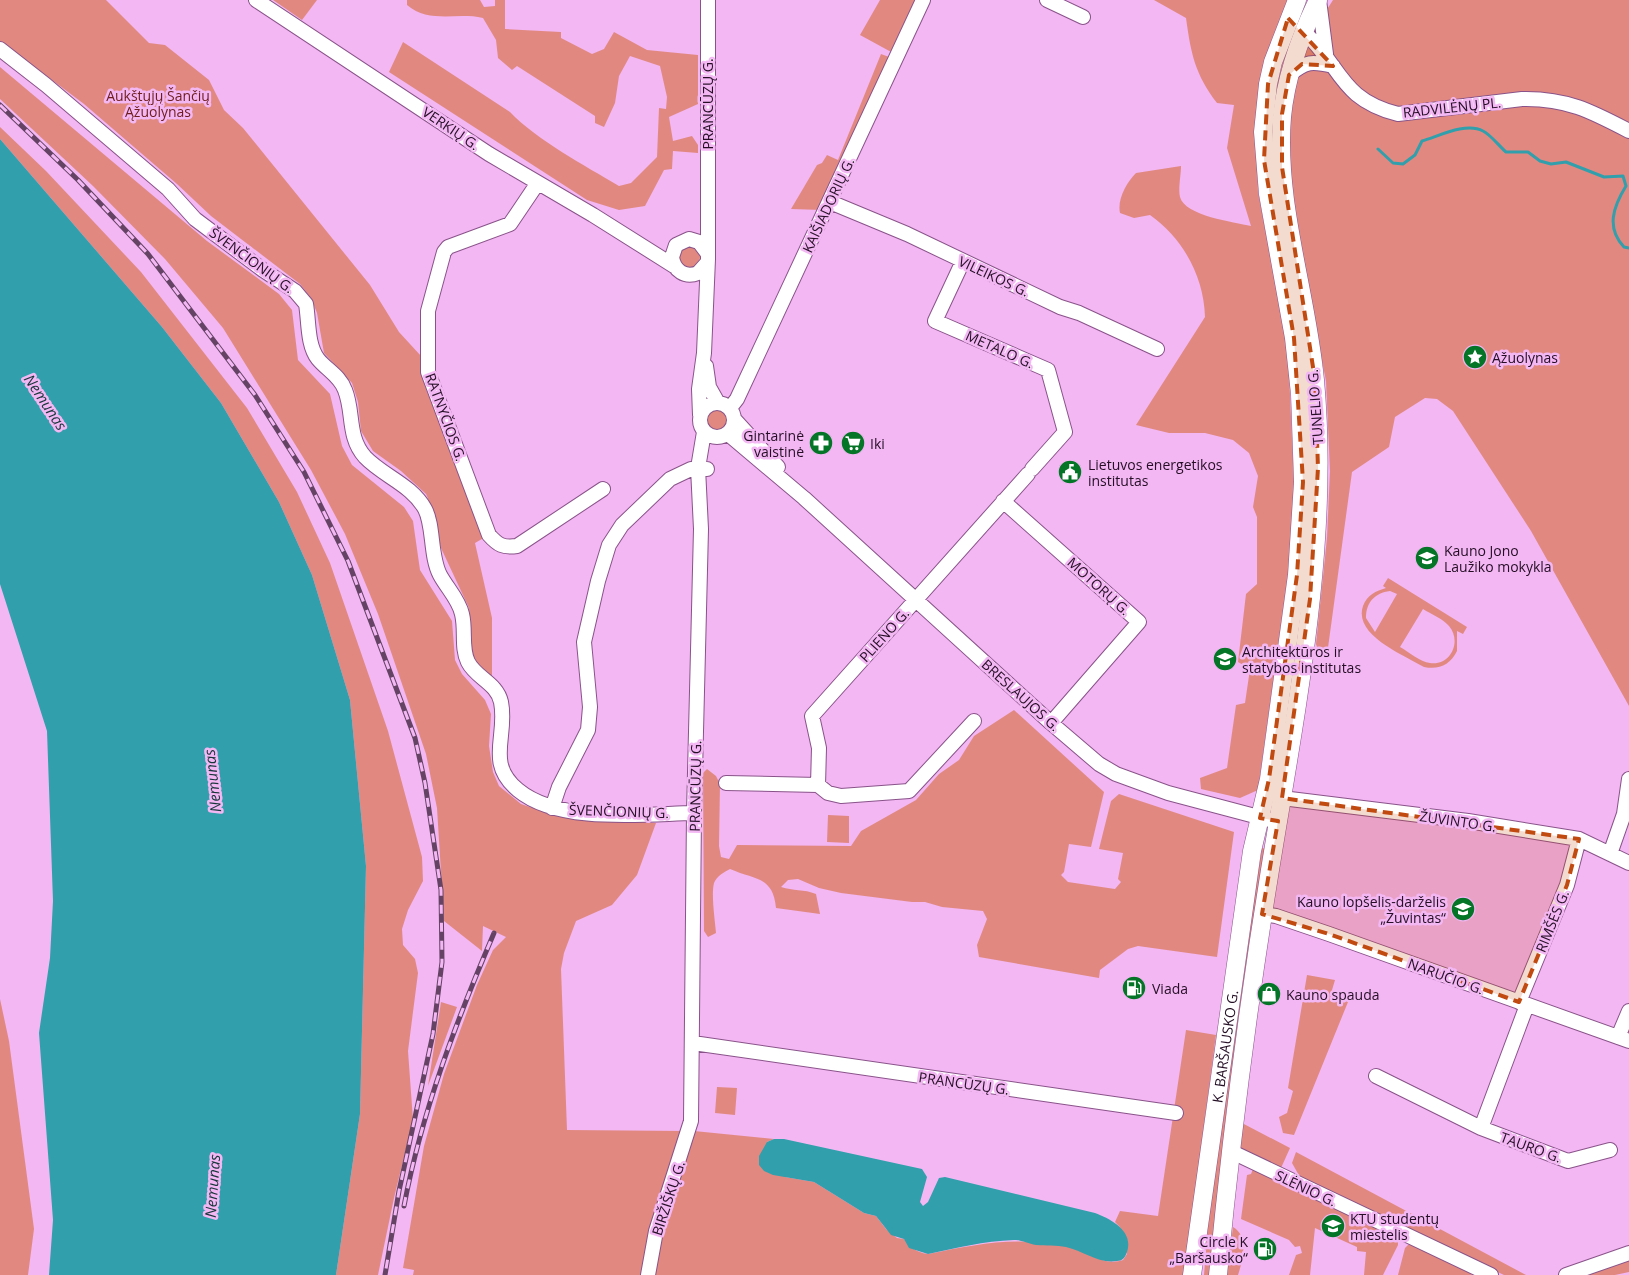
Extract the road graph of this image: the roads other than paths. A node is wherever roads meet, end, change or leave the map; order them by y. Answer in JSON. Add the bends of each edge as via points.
{"nodes":[{"id":1,"x":256,"y":0,"type":"edge"},
{"id":2,"x":708,"y":0,"type":"edge"},
{"id":3,"x":923,"y":0,"type":"edge"},
{"id":4,"x":1047,"y":0,"type":"edge"},
{"id":5,"x":1296,"y":0,"type":"edge"},
{"id":6,"x":1319,"y":0,"type":"edge"},
{"id":7,"x":1083,"y":17,"type":"dead end"},
{"id":8,"x":1288,"y":18,"type":"junction"},
{"id":9,"x":1302,"y":31,"type":"junction"},
{"id":10,"x":0,"y":49,"type":"edge"},
{"id":11,"x":1329,"y":60,"type":"junction"},
{"id":12,"x":1289,"y":76,"type":"junction"},
{"id":13,"x":1629,"y":131,"type":"edge"},
{"id":14,"x":537,"y":184,"type":"junction"},
{"id":15,"x":830,"y":202,"type":"junction"},
{"id":16,"x":706,"y":208,"type":"junction"},
{"id":17,"x":690,"y":239,"type":"junction"},
{"id":18,"x":674,"y":248,"type":"junction"},
{"id":19,"x":650,"y":250,"type":"junction"},
{"id":20,"x":707,"y":259,"type":"junction"},
{"id":21,"x":963,"y":261,"type":"junction"},
{"id":22,"x":674,"y":266,"type":"junction"},
{"id":23,"x":689,"y":275,"type":"junction"},
{"id":24,"x":704,"y":306,"type":"junction"},
{"id":25,"x":1158,"y":349,"type":"dead end"},
{"id":26,"x":704,"y":353,"type":"junction"},
{"id":27,"x":728,"y":410,"type":"junction"},
{"id":28,"x":700,"y":415,"type":"junction"},
{"id":29,"x":704,"y":432,"type":"junction"},
{"id":30,"x":723,"y":436,"type":"junction"},
{"id":31,"x":702,"y":469,"type":"junction"},
{"id":32,"x":603,"y":489,"type":"dead end"},
{"id":33,"x":804,"y":498,"type":"junction"},
{"id":34,"x":1003,"y":502,"type":"junction"},
{"id":35,"x":916,"y":600,"type":"junction"},
{"id":36,"x":974,"y":721,"type":"dead end"},
{"id":37,"x":1051,"y":723,"type":"junction"},
{"id":38,"x":1629,"y":778,"type":"edge"},
{"id":39,"x":726,"y":783,"type":"dead end"},
{"id":40,"x":818,"y":785,"type":"junction"},
{"id":41,"x":1282,"y":798,"type":"junction"},
{"id":42,"x":552,"y":808,"type":"junction"},
{"id":43,"x":694,"y":813,"type":"junction"},
{"id":44,"x":1260,"y":818,"type":"junction"},
{"id":45,"x":1278,"y":821,"type":"junction"},
{"id":46,"x":1579,"y":839,"type":"junction"},
{"id":47,"x":1610,"y":854,"type":"junction"},
{"id":48,"x":1629,"y":863,"type":"edge"},
{"id":49,"x":1262,"y":914,"type":"junction"},
{"id":50,"x":1523,"y":1003,"type":"junction"},
{"id":51,"x":1629,"y":1012,"type":"edge"},
{"id":52,"x":1623,"y":1039,"type":"edge"},
{"id":53,"x":693,"y":1043,"type":"junction"},
{"id":54,"x":1376,"y":1076,"type":"dead end"},
{"id":55,"x":1176,"y":1114,"type":"dead end"},
{"id":56,"x":691,"y":1121,"type":"joint"},
{"id":57,"x":1481,"y":1128,"type":"junction"},
{"id":58,"x":1610,"y":1150,"type":"dead end"},
{"id":59,"x":1230,"y":1152,"type":"junction"},
{"id":60,"x":1629,"y":1253,"type":"edge"},
{"id":61,"x":648,"y":1275,"type":"edge"},
{"id":62,"x":1192,"y":1275,"type":"edge"},
{"id":63,"x":1218,"y":1275,"type":"edge"},
{"id":64,"x":1491,"y":1275,"type":"edge"},
{"id":65,"x":1566,"y":1275,"type":"edge"}],
"edges":[{"from":1,"to":14,"type":"street","name":"VERKIŲ G."},
{"from":2,"to":16,"type":"street","name":"PRANCŪZŲ G."},
{"from":3,"to":15,"type":"street","name":"KAIŠIADORIŲ G."},
{"from":4,"to":7,"type":"street"},
{"from":5,"to":8,"type":"main road","name":"TUNELIO G."},
{"from":6,"to":9,"type":"main road","name":"TUNELIO G."},
{"from":6,"to":11,"type":"street"},
{"from":8,"to":9,"type":"main road"},
{"from":8,"to":44,"type":"main road","name":"TUNELIO G.","via":[[1268,84],[1263,125],[1264,160],[1294,338],[1303,482],[1296,585],[1269,779]]},
{"from":9,"to":11,"type":"street","name":"RADVILĖNŲ PL."},
{"from":9,"to":12,"type":"main road","name":"TUNELIO G."},
{"from":10,"to":42,"type":"street","name":"ŠVENČIONIŲ G.","via":[[168,189],[195,218],[302,298],[306,304],[314,353],[344,387],[349,400],[351,427],[357,446],[366,458],[406,489],[425,509],[438,569],[462,612],[465,656],[469,665],[496,690],[501,701],[499,757],[502,771],[523,795]]},
{"from":11,"to":12,"type":"street","via":[[1302,64]]},
{"from":11,"to":13,"type":"street","name":"RADVILĖNŲ PL.","via":[[1346,85],[1366,103],[1398,114],[1543,98],[1587,109]]},
{"from":12,"to":41,"type":"main road","name":"TUNELIO G.","via":[[1282,114],[1282,167],[1315,380],[1318,468],[1310,599]]},
{"from":14,"to":19,"type":"street","name":"VERKIŲ G."},
{"from":14,"to":32,"type":"street","name":"RATNYČIOS G.","via":[[510,224],[448,247],[444,252],[428,311],[428,372],[488,535],[497,544],[517,546]]},
{"from":15,"to":21,"type":"street","name":"VILEIKOS G."},
{"from":15,"to":27,"type":"street","name":"KAIŠIADORIŲ G.","via":[[737,400]]},
{"from":16,"to":17,"type":"street","name":"PRANCŪZŲ G."},
{"from":16,"to":20,"type":"street","name":"PRANCŪZŲ G."},
{"from":17,"to":18,"type":"street"},
{"from":17,"to":20,"type":"street","via":[[703,245]]},
{"from":18,"to":19,"type":"street"},
{"from":18,"to":22,"type":"street"},
{"from":19,"to":22,"type":"street","name":"VERKIŲ G."},
{"from":20,"to":23,"type":"street","via":[[698,273]]},
{"from":20,"to":24,"type":"street","name":"PRANCŪZŲ G."},
{"from":21,"to":25,"type":"street","name":"VILEIKOS G."},
{"from":21,"to":34,"type":"street","name":"METALO G.","via":[[935,321],[1048,370],[1065,432]]},
{"from":22,"to":23,"type":"street","via":[[680,273]]},
{"from":23,"to":24,"type":"street","name":"PRANCŪZŲ G.","via":[[698,286]]},
{"from":24,"to":26,"type":"street","name":"PRANCŪZŲ G."},
{"from":26,"to":27,"type":"street","name":"PRANCŪZŲ G.","via":[[709,387]]},
{"from":26,"to":28,"type":"street","name":"PRANCŪZŲ G.","via":[[699,389]]},
{"from":27,"to":28,"type":"street","via":[[707,406]]},
{"from":27,"to":30,"type":"street","name":"KAIŠIADORIŲ G."},
{"from":27,"to":33,"type":"street","name":"BRESLAUJOS G."},
{"from":28,"to":29,"type":"street","name":"PRANCŪZŲ G."},
{"from":29,"to":30,"type":"street","name":"BRESLAUJOS G."},
{"from":29,"to":31,"type":"street","name":"PRANCŪZŲ G."},
{"from":30,"to":31,"type":"street","name":"PRANCŪZŲ G.","via":[[710,451]]},
{"from":30,"to":33,"type":"street","name":"BRESLAUJOS G."},
{"from":31,"to":42,"type":"street","via":[[682,472],[656,491],[622,525],[609,545],[584,642],[590,707],[588,730]]},
{"from":31,"to":43,"type":"street","name":"PRANCŪZŲ G."},
{"from":33,"to":35,"type":"street","name":"BRESLAUJOS G."},
{"from":34,"to":35,"type":"street","name":"PLIENO G."},
{"from":34,"to":37,"type":"street","name":"MOTORŲ G.","via":[[1139,622]]},
{"from":35,"to":37,"type":"street","name":"BRESLAUJOS G."},
{"from":35,"to":40,"type":"street","name":"PLIENO G.","via":[[812,716],[819,748]]},
{"from":36,"to":40,"type":"street","via":[[908,791],[841,796],[828,793]]},
{"from":37,"to":44,"type":"street","name":"BRESLAUJOS G.","via":[[1099,764],[1116,774],[1168,793]]},
{"from":38,"to":47,"type":"street","via":[[1624,814]]},
{"from":39,"to":40,"type":"street"},
{"from":41,"to":45,"type":"main road","name":"TUNELIO G."},
{"from":41,"to":46,"type":"street","name":"ŽUVINTO G.","via":[[1468,821]]},
{"from":42,"to":43,"type":"street","name":"ŠVENČIONIŲ G.","via":[[613,814]]},
{"from":43,"to":53,"type":"street","name":"PRANCŪZŲ G."},
{"from":44,"to":45,"type":"street","name":"BRESLAUJOS G."},
{"from":44,"to":62,"type":"main road","name":"K. BARŠAUSKO G.","via":[[1252,851]]},
{"from":45,"to":49,"type":"main road","name":"K. BARŠAUSKO G."},
{"from":46,"to":47,"type":"street","name":"ŽUVINTO G."},
{"from":46,"to":50,"type":"street","name":"RIMŠĖS G.","via":[[1567,886]]},
{"from":47,"to":48,"type":"street","name":"ŽUVINTO G."},
{"from":49,"to":50,"type":"street","name":"NARUČIO G.","via":[[1329,934]]},
{"from":49,"to":59,"type":"main road","name":"K. BARŠAUSKO G."},
{"from":50,"to":52,"type":"street","name":"NARUČIO G."},
{"from":50,"to":57,"type":"street"},
{"from":51,"to":52,"type":"street"},
{"from":53,"to":55,"type":"street","name":"PRANCŪZŲ G."},
{"from":53,"to":56,"type":"street","name":"PRANCŪZŲ G."},
{"from":54,"to":57,"type":"street","name":"TAURO G."},
{"from":56,"to":61,"type":"street","name":"BIRŽIŠKŲ G.","via":[[656,1230]]},
{"from":57,"to":58,"type":"street","name":"TAURO G.","via":[[1568,1160]]},
{"from":59,"to":63,"type":"main road","name":"K. BARŠAUSKO G."},
{"from":59,"to":64,"type":"street","name":"SLĖNIO G."},
{"from":60,"to":65,"type":"street"}]}
